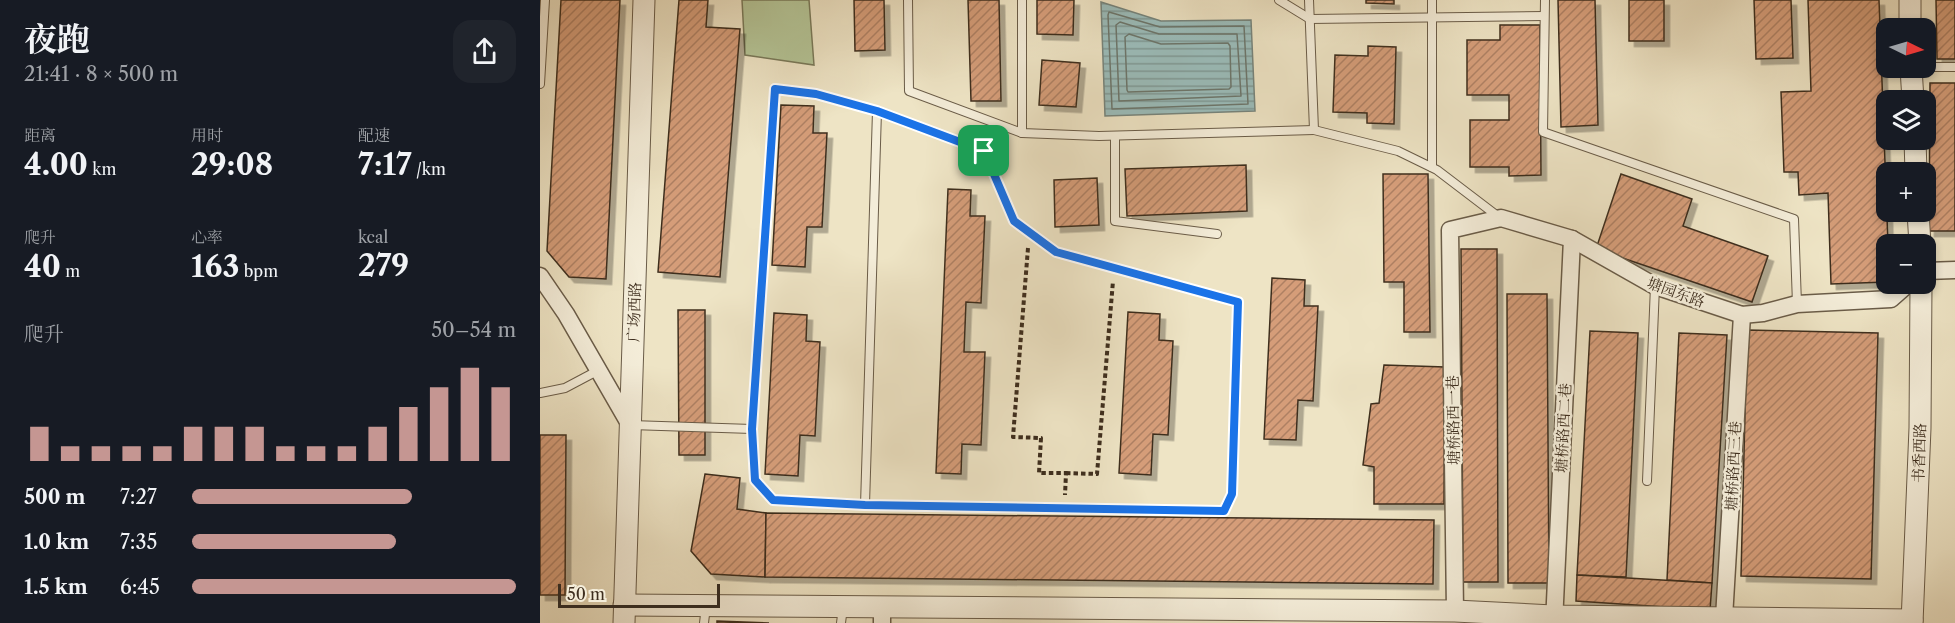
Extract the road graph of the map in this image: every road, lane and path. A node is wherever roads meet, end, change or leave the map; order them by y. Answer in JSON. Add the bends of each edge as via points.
{"nodes":[{"id":1,"x":545,"y":0,"type":"edge"},
{"id":2,"x":644,"y":0,"type":"edge"},
{"id":3,"x":909,"y":0,"type":"edge"},
{"id":4,"x":1022,"y":0,"type":"edge"},
{"id":5,"x":1279,"y":0,"type":"edge"},
{"id":6,"x":1309,"y":0,"type":"edge"},
{"id":7,"x":1432,"y":0,"type":"edge"},
{"id":8,"x":1545,"y":0,"type":"edge"},
{"id":9,"x":1910,"y":0,"type":"edge"},
{"id":10,"x":1544,"y":16,"type":"junction"},
{"id":11,"x":1432,"y":18,"type":"junction"},
{"id":12,"x":1911,"y":18,"type":"edge"},
{"id":13,"x":1310,"y":19,"type":"junction"},
{"id":14,"x":1936,"y":67,"type":"edge"},
{"id":15,"x":1955,"y":67,"type":"edge"},
{"id":16,"x":540,"y":84,"type":"edge"},
{"id":17,"x":877,"y":111,"type":"junction"},
{"id":18,"x":1314,"y":130,"type":"junction"},
{"id":19,"x":1022,"y":133,"type":"junction"},
{"id":20,"x":1115,"y":136,"type":"junction"},
{"id":21,"x":1432,"y":167,"type":"junction"},
{"id":22,"x":1501,"y":218,"type":"junction"},
{"id":23,"x":1450,"y":230,"type":"joint"},
{"id":24,"x":1030,"y":232,"type":"junction"},
{"id":25,"x":1217,"y":234,"type":"dead end"},
{"id":26,"x":1572,"y":239,"type":"junction"},
{"id":27,"x":1114,"y":268,"type":"junction"},
{"id":28,"x":1955,"y":270,"type":"edge"},
{"id":29,"x":1936,"y":271,"type":"edge"},
{"id":30,"x":540,"y":276,"type":"edge"},
{"id":31,"x":1655,"y":286,"type":"junction"},
{"id":32,"x":1896,"y":294,"type":"edge"},
{"id":33,"x":1921,"y":294,"type":"edge"},
{"id":34,"x":1797,"y":304,"type":"junction"},
{"id":35,"x":1742,"y":315,"type":"junction"},
{"id":36,"x":599,"y":370,"type":"junction"},
{"id":37,"x":540,"y":393,"type":"edge"},
{"id":38,"x":630,"y":425,"type":"junction"},
{"id":39,"x":752,"y":429,"type":"junction"},
{"id":40,"x":1066,"y":473,"type":"junction"},
{"id":41,"x":1647,"y":481,"type":"dead end"},
{"id":42,"x":865,"y":505,"type":"junction"},
{"id":43,"x":1064,"y":508,"type":"junction"},
{"id":44,"x":1455,"y":611,"type":"junction"},
{"id":45,"x":624,"y":614,"type":"edge"},
{"id":46,"x":705,"y":614,"type":"edge"},
{"id":47,"x":842,"y":615,"type":"edge"},
{"id":48,"x":882,"y":615,"type":"edge"},
{"id":49,"x":1724,"y":618,"type":"junction"},
{"id":50,"x":1553,"y":620,"type":"edge"},
{"id":51,"x":1912,"y":622,"type":"edge"}],
"edges":[{"from":1,"to":16,"type":"lane"},
{"from":2,"to":38,"type":"street","name":"广场西路"},
{"from":3,"to":19,"type":"lane","via":[[909,91]]},
{"from":4,"to":19,"type":"lane"},
{"from":5,"to":13,"type":"lane"},
{"from":6,"to":13,"type":"lane"},
{"from":7,"to":11,"type":"lane"},
{"from":8,"to":10,"type":"lane"},
{"from":9,"to":12,"type":"street"},
{"from":10,"to":11,"type":"lane"},
{"from":10,"to":34,"type":"lane","via":[[1543,132],[1794,219]]},
{"from":11,"to":13,"type":"lane"},
{"from":11,"to":21,"type":"lane"},
{"from":13,"to":18,"type":"lane"},
{"from":14,"to":15,"type":"lane"},
{"from":17,"to":24,"type":"lane","via":[[984,151],[1014,221]]},
{"from":17,"to":39,"type":"lane","via":[[816,94],[775,89]]},
{"from":17,"to":42,"type":"lane"},
{"from":18,"to":20,"type":"lane"},
{"from":18,"to":21,"type":"lane","via":[[1398,151]]},
{"from":19,"to":20,"type":"lane"},
{"from":20,"to":25,"type":"lane","via":[[1115,221]]},
{"from":21,"to":22,"type":"lane"},
{"from":22,"to":23,"type":"street","name":"塘园东路"},
{"from":22,"to":26,"type":"street","name":"塘园东路"},
{"from":23,"to":44,"type":"street","name":"塘桥路西一巷"},
{"from":24,"to":27,"type":"lane","via":[[1056,252]]},
{"from":24,"to":40,"type":"path","via":[[1013,437],[1041,438],[1039,473]]},
{"from":26,"to":31,"type":"street","name":"塘园东路"},
{"from":26,"to":50,"type":"street","name":"塘桥路西二巷"},
{"from":27,"to":40,"type":"path","via":[[1097,474]]},
{"from":27,"to":43,"type":"lane","via":[[1238,302],[1232,494],[1224,511]]},
{"from":28,"to":29,"type":"street"},
{"from":30,"to":36,"type":"street"},
{"from":31,"to":35,"type":"street","name":"塘园东路"},
{"from":31,"to":41,"type":"lane"},
{"from":32,"to":34,"type":"street","name":"塘园东路","via":[[1891,298]]},
{"from":33,"to":51,"type":"street","name":"书香西路"},
{"from":34,"to":35,"type":"street","name":"塘园东路"},
{"from":35,"to":49,"type":"street","name":"塘桥路西三巷"},
{"from":36,"to":37,"type":"lane","via":[[566,388]]},
{"from":36,"to":38,"type":"street"},
{"from":38,"to":39,"type":"lane"},
{"from":38,"to":45,"type":"street","name":"广场西路"},
{"from":39,"to":42,"type":"lane","via":[[755,480],[773,500]]},
{"from":40,"to":43,"type":"path"},
{"from":42,"to":43,"type":"lane"},
{"from":44,"to":48,"type":"street"},
{"from":44,"to":50,"type":"street"},
{"from":45,"to":46,"type":"street"},
{"from":46,"to":47,"type":"street"},
{"from":47,"to":48,"type":"street"},
{"from":49,"to":50,"type":"street"},
{"from":49,"to":51,"type":"street"}]}
